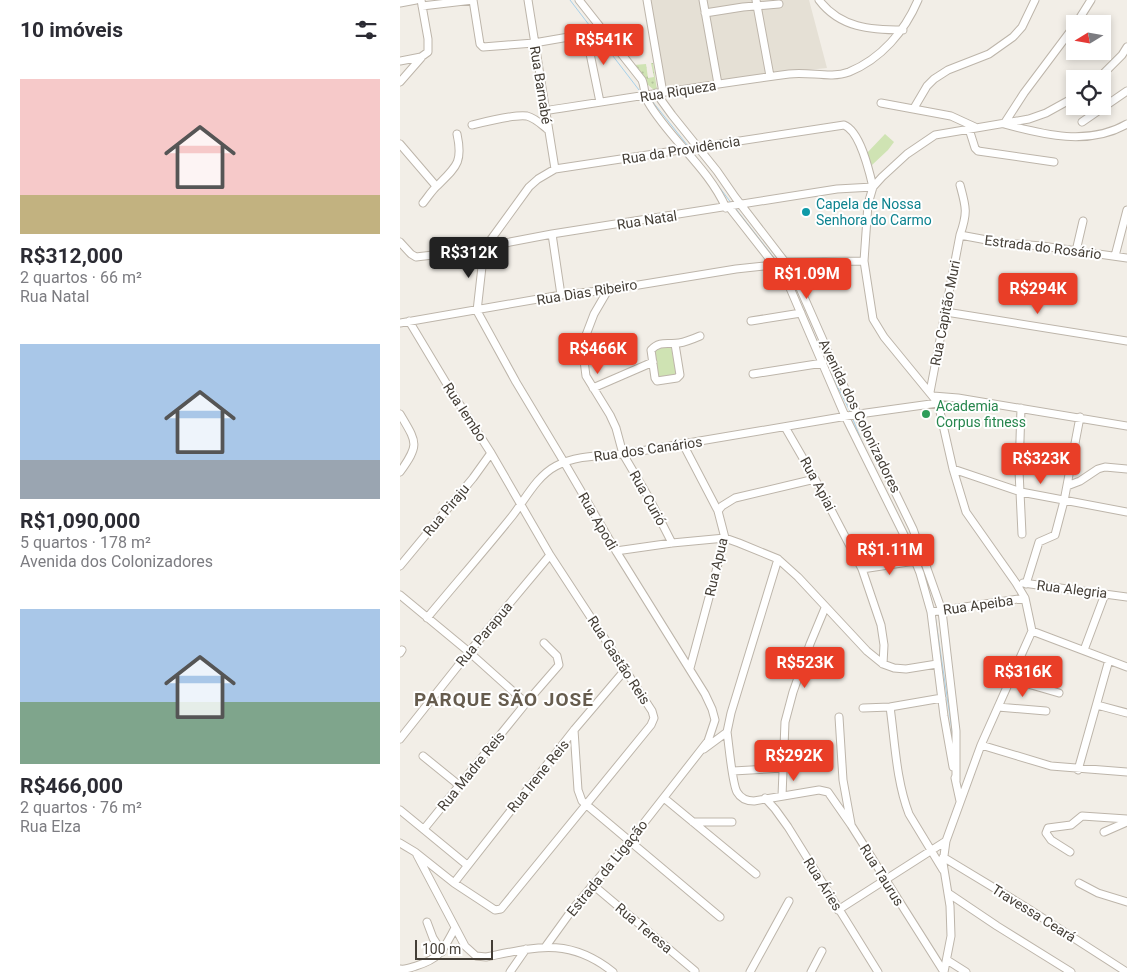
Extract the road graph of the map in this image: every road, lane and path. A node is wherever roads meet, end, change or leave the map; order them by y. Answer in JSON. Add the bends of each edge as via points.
{"nodes":[{"id":1,"x":416,"y":0,"type":"edge"},
{"id":2,"x":473,"y":0,"type":"edge"},
{"id":3,"x":528,"y":0,"type":"edge"},
{"id":4,"x":579,"y":0,"type":"edge"},
{"id":5,"x":647,"y":0,"type":"edge"},
{"id":6,"x":703,"y":0,"type":"edge"},
{"id":7,"x":819,"y":0,"type":"edge"},
{"id":8,"x":918,"y":0,"type":"edge"},
{"id":9,"x":1036,"y":0,"type":"edge"},
{"id":10,"x":1091,"y":0,"type":"edge"},
{"id":11,"x":400,"y":3,"type":"edge"},
{"id":12,"x":422,"y":3,"type":"edge"},
{"id":13,"x":757,"y":3,"type":"edge"},
{"id":14,"x":779,"y":4,"type":"dead end"},
{"id":15,"x":705,"y":13,"type":"junction"},
{"id":16,"x":1081,"y":15,"type":"edge"},
{"id":17,"x":903,"y":30,"type":"junction"},
{"id":18,"x":1066,"y":36,"type":"edge"},
{"id":19,"x":534,"y":43,"type":"junction"},
{"id":20,"x":1127,"y":47,"type":"edge"},
{"id":21,"x":421,"y":57,"type":"junction"},
{"id":22,"x":1124,"y":58,"type":"edge"},
{"id":23,"x":400,"y":61,"type":"edge"},
{"id":24,"x":1109,"y":70,"type":"edge"},
{"id":25,"x":770,"y":76,"type":"junction"},
{"id":26,"x":400,"y":82,"type":"edge"},
{"id":27,"x":718,"y":84,"type":"junction"},
{"id":28,"x":1127,"y":91,"type":"edge"},
{"id":29,"x":660,"y":93,"type":"junction"},
{"id":30,"x":645,"y":96,"type":"junction"},
{"id":31,"x":600,"y":102,"type":"junction"},
{"id":32,"x":1066,"y":102,"type":"edge"},
{"id":33,"x":881,"y":103,"type":"dead end"},
{"id":34,"x":914,"y":108,"type":"junction"},
{"id":35,"x":544,"y":112,"type":"junction"},
{"id":36,"x":951,"y":116,"type":"junction"},
{"id":37,"x":1082,"y":122,"type":"dead end"},
{"id":38,"x":1004,"y":124,"type":"junction"},
{"id":39,"x":1127,"y":124,"type":"edge"},
{"id":40,"x":472,"y":126,"type":"dead end"},
{"id":41,"x":972,"y":128,"type":"junction"},
{"id":42,"x":548,"y":130,"type":"junction"},
{"id":43,"x":950,"y":132,"type":"junction"},
{"id":44,"x":457,"y":134,"type":"dead end"},
{"id":45,"x":400,"y":144,"type":"edge"},
{"id":46,"x":691,"y":149,"type":"junction"},
{"id":47,"x":1054,"y":162,"type":"dead end"},
{"id":48,"x":555,"y":169,"type":"junction"},
{"id":49,"x":960,"y":185,"type":"dead end"},
{"id":50,"x":436,"y":186,"type":"junction"},
{"id":51,"x":873,"y":187,"type":"junction"},
{"id":52,"x":423,"y":203,"type":"dead end"},
{"id":53,"x":733,"y":206,"type":"junction"},
{"id":54,"x":1127,"y":210,"type":"edge"},
{"id":55,"x":1083,"y":222,"type":"dead end"},
{"id":56,"x":552,"y":234,"type":"junction"},
{"id":57,"x":960,"y":234,"type":"junction"},
{"id":58,"x":400,"y":242,"type":"edge"},
{"id":59,"x":484,"y":249,"type":"junction"},
{"id":60,"x":1076,"y":251,"type":"junction"},
{"id":61,"x":1114,"y":256,"type":"junction"},
{"id":62,"x":1127,"y":258,"type":"edge"},
{"id":63,"x":864,"y":261,"type":"junction"},
{"id":64,"x":785,"y":262,"type":"junction"},
{"id":65,"x":774,"y":265,"type":"junction"},
{"id":66,"x":608,"y":290,"type":"junction"},
{"id":67,"x":561,"y":295,"type":"junction"},
{"id":68,"x":477,"y":311,"type":"junction"},
{"id":69,"x":946,"y":312,"type":"junction"},
{"id":70,"x":801,"y":313,"type":"junction"},
{"id":71,"x":410,"y":321,"type":"junction"},
{"id":72,"x":752,"y":321,"type":"dead end"},
{"id":73,"x":400,"y":323,"type":"edge"},
{"id":74,"x":700,"y":336,"type":"dead end"},
{"id":75,"x":1127,"y":341,"type":"edge"},
{"id":76,"x":675,"y":344,"type":"junction"},
{"id":77,"x":653,"y":362,"type":"junction"},
{"id":78,"x":823,"y":363,"type":"junction"},
{"id":79,"x":753,"y":374,"type":"dead end"},
{"id":80,"x":593,"y":388,"type":"junction"},
{"id":81,"x":932,"y":394,"type":"junction"},
{"id":82,"x":938,"y":403,"type":"junction"},
{"id":83,"x":1021,"y":408,"type":"junction"},
{"id":84,"x":400,"y":414,"type":"edge"},
{"id":85,"x":852,"y":415,"type":"junction"},
{"id":86,"x":1080,"y":417,"type":"junction"},
{"id":87,"x":1127,"y":426,"type":"edge"},
{"id":88,"x":785,"y":427,"type":"junction"},
{"id":89,"x":682,"y":444,"type":"junction"},
{"id":90,"x":491,"y":453,"type":"junction"},
{"id":91,"x":623,"y":454,"type":"junction"},
{"id":92,"x":564,"y":462,"type":"junction"},
{"id":93,"x":953,"y":468,"type":"junction"},
{"id":94,"x":1127,"y":469,"type":"edge"},
{"id":95,"x":400,"y":472,"type":"edge"},
{"id":96,"x":816,"y":479,"type":"junction"},
{"id":97,"x":1067,"y":486,"type":"junction"},
{"id":98,"x":1021,"y":492,"type":"junction"},
{"id":99,"x":1064,"y":501,"type":"junction"},
{"id":100,"x":521,"y":503,"type":"junction"},
{"id":101,"x":718,"y":512,"type":"junction"},
{"id":102,"x":1127,"y":512,"type":"edge"},
{"id":103,"x":1022,"y":534,"type":"dead end"},
{"id":104,"x":725,"y":538,"type":"junction"},
{"id":105,"x":672,"y":543,"type":"junction"},
{"id":106,"x":616,"y":551,"type":"junction"},
{"id":107,"x":550,"y":555,"type":"junction"},
{"id":108,"x":778,"y":559,"type":"junction"},
{"id":109,"x":915,"y":561,"type":"junction"},
{"id":110,"x":400,"y":566,"type":"edge"},
{"id":111,"x":862,"y":569,"type":"junction"},
{"id":112,"x":1016,"y":583,"type":"junction"},
{"id":113,"x":1026,"y":584,"type":"junction"},
{"id":114,"x":1105,"y":594,"type":"junction"},
{"id":115,"x":400,"y":595,"type":"edge"},
{"id":116,"x":1127,"y":597,"type":"edge"},
{"id":117,"x":1025,"y":598,"type":"junction"},
{"id":118,"x":826,"y":608,"type":"junction"},
{"id":119,"x":936,"y":611,"type":"junction"},
{"id":120,"x":427,"y":618,"type":"junction"},
{"id":121,"x":1032,"y":631,"type":"junction"},
{"id":122,"x":544,"y":643,"type":"dead end"},
{"id":123,"x":1084,"y":650,"type":"junction"},
{"id":124,"x":469,"y":652,"type":"junction"},
{"id":125,"x":1110,"y":660,"type":"junction"},
{"id":126,"x":883,"y":664,"type":"junction"},
{"id":127,"x":938,"y":664,"type":"junction"},
{"id":128,"x":1127,"y":667,"type":"edge"},
{"id":129,"x":690,"y":668,"type":"junction"},
{"id":130,"x":625,"y":670,"type":"junction"},
{"id":131,"x":944,"y":675,"type":"junction"},
{"id":132,"x":1011,"y":680,"type":"junction"},
{"id":133,"x":1059,"y":694,"type":"dead end"},
{"id":134,"x":942,"y":698,"type":"junction"},
{"id":135,"x":526,"y":702,"type":"junction"},
{"id":136,"x":1098,"y":705,"type":"junction"},
{"id":137,"x":890,"y":706,"type":"junction"},
{"id":138,"x":998,"y":707,"type":"junction"},
{"id":139,"x":863,"y":708,"type":"dead end"},
{"id":140,"x":1046,"y":711,"type":"dead end"},
{"id":141,"x":1127,"y":713,"type":"edge"},
{"id":142,"x":840,"y":716,"type":"dead end"},
{"id":143,"x":574,"y":730,"type":"junction"},
{"id":144,"x":712,"y":730,"type":"joint"},
{"id":145,"x":727,"y":732,"type":"junction"},
{"id":146,"x":400,"y":738,"type":"edge"},
{"id":147,"x":981,"y":745,"type":"junction"},
{"id":148,"x":701,"y":750,"type":"junction"},
{"id":149,"x":423,"y":756,"type":"dead end"},
{"id":150,"x":783,"y":768,"type":"junction"},
{"id":151,"x":1078,"y":770,"type":"junction"},
{"id":152,"x":733,"y":771,"type":"junction"},
{"id":153,"x":1127,"y":772,"type":"edge"},
{"id":154,"x":956,"y":781,"type":"junction"},
{"id":155,"x":460,"y":786,"type":"junction"},
{"id":156,"x":782,"y":796,"type":"junction"},
{"id":157,"x":664,"y":798,"type":"junction"},
{"id":158,"x":765,"y":798,"type":"junction"},
{"id":159,"x":960,"y":803,"type":"junction"},
{"id":160,"x":586,"y":806,"type":"junction"},
{"id":161,"x":400,"y":810,"type":"edge"},
{"id":162,"x":1127,"y":820,"type":"edge"},
{"id":163,"x":693,"y":822,"type":"junction"},
{"id":164,"x":732,"y":822,"type":"dead end"},
{"id":165,"x":851,"y":825,"type":"junction"},
{"id":166,"x":424,"y":829,"type":"junction"},
{"id":167,"x":1104,"y":832,"type":"dead end"},
{"id":168,"x":946,"y":841,"type":"junction"},
{"id":169,"x":629,"y":842,"type":"junction"},
{"id":170,"x":400,"y":843,"type":"edge"},
{"id":171,"x":931,"y":850,"type":"junction"},
{"id":172,"x":415,"y":852,"type":"junction"},
{"id":173,"x":1070,"y":852,"type":"dead end"},
{"id":174,"x":943,"y":857,"type":"junction"},
{"id":175,"x":467,"y":864,"type":"junction"},
{"id":176,"x":944,"y":871,"type":"junction"},
{"id":177,"x":756,"y":874,"type":"dead end"},
{"id":178,"x":885,"y":880,"type":"junction"},
{"id":179,"x":454,"y":883,"type":"junction"},
{"id":180,"x":1079,"y":883,"type":"dead end"},
{"id":181,"x":593,"y":885,"type":"junction"},
{"id":182,"x":948,"y":893,"type":"junction"},
{"id":183,"x":789,"y":901,"type":"dead end"},
{"id":184,"x":1127,"y":902,"type":"edge"},
{"id":185,"x":838,"y":910,"type":"junction"},
{"id":186,"x":720,"y":917,"type":"dead end"},
{"id":187,"x":426,"y":922,"type":"dead end"},
{"id":188,"x":455,"y":928,"type":"junction"},
{"id":189,"x":546,"y":946,"type":"junction"},
{"id":190,"x":526,"y":949,"type":"junction"},
{"id":191,"x":822,"y":951,"type":"dead end"},
{"id":192,"x":442,"y":952,"type":"junction"},
{"id":193,"x":947,"y":960,"type":"junction"},
{"id":194,"x":402,"y":970,"type":"edge"},
{"id":195,"x":1125,"y":970,"type":"edge"},
{"id":196,"x":695,"y":971,"type":"edge"},
{"id":197,"x":510,"y":972,"type":"edge"},
{"id":198,"x":613,"y":972,"type":"edge"},
{"id":199,"x":750,"y":972,"type":"edge"},
{"id":200,"x":811,"y":972,"type":"edge"},
{"id":201,"x":878,"y":972,"type":"edge"},
{"id":202,"x":944,"y":972,"type":"edge"},
{"id":203,"x":966,"y":972,"type":"edge"},
{"id":204,"x":1071,"y":972,"type":"edge"}],
"edges":[{"from":1,"to":11,"type":"street"},
{"from":2,"to":12,"type":"street"},
{"from":2,"to":19,"type":"street","via":[[483,47]]},
{"from":3,"to":19,"type":"street","name":"Rua Barnabé"},
{"from":4,"to":30,"type":"street","name":"Avenida dos Colonizadores","via":[[642,80]]},
{"from":5,"to":29,"type":"street"},
{"from":6,"to":15,"type":"street"},
{"from":7,"to":17,"type":"street","via":[[838,19],[853,26]]},
{"from":8,"to":17,"type":"street","name":"Rua Riqueza"},
{"from":9,"to":34,"type":"street","via":[[1013,37],[974,62],[948,70],[934,79]]},
{"from":10,"to":16,"type":"street"},
{"from":12,"to":21,"type":"street","via":[[428,52]]},
{"from":13,"to":14,"type":"street"},
{"from":13,"to":15,"type":"street"},
{"from":13,"to":25,"type":"street"},
{"from":15,"to":27,"type":"street"},
{"from":17,"to":25,"type":"street","name":"Rua Riqueza","via":[[895,40],[850,72]]},
{"from":18,"to":38,"type":"street"},
{"from":19,"to":31,"type":"street","via":[[587,32]]},
{"from":19,"to":35,"type":"street","name":"Rua Barnabé"},
{"from":20,"to":22,"type":"street"},
{"from":21,"to":23,"type":"street"},
{"from":21,"to":26,"type":"street"},
{"from":22,"to":24,"type":"street"},
{"from":25,"to":27,"type":"street","name":"Rua Riqueza"},
{"from":27,"to":29,"type":"street","name":"Rua Riqueza"},
{"from":28,"to":37,"type":"street"},
{"from":29,"to":30,"type":"street","name":"Rua Riqueza"},
{"from":29,"to":46,"type":"street","name":"Avenida dos Colonizadores"},
{"from":30,"to":31,"type":"street","name":"Rua Riqueza"},
{"from":30,"to":46,"type":"street","name":"Avenida dos Colonizadores"},
{"from":31,"to":35,"type":"street","name":"Rua Riqueza"},
{"from":32,"to":38,"type":"street","via":[[1040,116]]},
{"from":33,"to":34,"type":"street"},
{"from":34,"to":36,"type":"street"},
{"from":35,"to":42,"type":"street","name":"Rua Barnabé"},
{"from":36,"to":41,"type":"street"},
{"from":36,"to":43,"type":"street"},
{"from":38,"to":39,"type":"street","via":[[1044,134],[1092,136],[1110,133]]},
{"from":38,"to":41,"type":"street"},
{"from":40,"to":42,"type":"street","via":[[526,116]]},
{"from":41,"to":43,"type":"street"},
{"from":41,"to":47,"type":"street","via":[[978,152]]},
{"from":42,"to":48,"type":"street","name":"Rua Barnabé"},
{"from":43,"to":51,"type":"street","via":[[935,135],[914,149]]},
{"from":44,"to":50,"type":"street","via":[[460,147],[456,167]]},
{"from":45,"to":50,"type":"street"},
{"from":46,"to":48,"type":"street","name":"Rua da Providência"},
{"from":46,"to":51,"type":"street","name":"Rua da Providência","via":[[844,125],[856,136]]},
{"from":46,"to":53,"type":"street","name":"Avenida dos Colonizadores"},
{"from":46,"to":53,"type":"street","name":"Avenida dos Colonizadores","via":[[714,186]]},
{"from":48,"to":59,"type":"street","name":"Rua da Providência","via":[[529,187]]},
{"from":49,"to":57,"type":"street","name":"Rua Capitão Muri","via":[[966,211]]},
{"from":50,"to":52,"type":"street"},
{"from":51,"to":53,"type":"street","name":"Rua Natal"},
{"from":51,"to":63,"type":"street","via":[[868,204]]},
{"from":53,"to":56,"type":"street","name":"Rua Natal"},
{"from":53,"to":64,"type":"street","name":"Avenida dos Colonizadores"},
{"from":53,"to":65,"type":"street","name":"Avenida dos Colonizadores"},
{"from":54,"to":61,"type":"street"},
{"from":55,"to":60,"type":"street"},
{"from":56,"to":59,"type":"street","name":"Rua Natal"},
{"from":56,"to":67,"type":"street"},
{"from":57,"to":60,"type":"street","name":"Estrada do Rosário","via":[[1003,243]]},
{"from":57,"to":69,"type":"street","name":"Rua Capitão Muri"},
{"from":58,"to":59,"type":"street","name":"Rua Natal","via":[[416,257]]},
{"from":59,"to":68,"type":"street"},
{"from":60,"to":61,"type":"street","name":"Estrada do Rosário"},
{"from":61,"to":62,"type":"street","name":"Estrada do Rosário"},
{"from":63,"to":64,"type":"street"},
{"from":63,"to":81,"type":"street","via":[[873,319]]},
{"from":64,"to":85,"type":"street","name":"Avenida dos Colonizadores","via":[[837,372]]},
{"from":65,"to":66,"type":"street","name":"Rua Dias Ribeiro"},
{"from":65,"to":70,"type":"street","name":"Avenida dos Colonizadores","via":[[790,288]]},
{"from":66,"to":67,"type":"street","name":"Rua Dias Ribeiro"},
{"from":66,"to":80,"type":"street","name":"Rua Curió","via":[[594,314],[584,344],[584,369]]},
{"from":67,"to":68,"type":"street","name":"Rua Dias Ribeiro"},
{"from":68,"to":71,"type":"street","name":"Rua Dias Ribeiro"},
{"from":68,"to":92,"type":"street","name":"Rua Apodi"},
{"from":69,"to":75,"type":"street"},
{"from":69,"to":81,"type":"street","name":"Rua Capitão Muri"},
{"from":70,"to":72,"type":"street"},
{"from":70,"to":78,"type":"street","name":"Avenida dos Colonizadores"},
{"from":71,"to":73,"type":"street","name":"Rua Dias Ribeiro"},
{"from":71,"to":90,"type":"street","name":"Rua Iembo","via":[[450,391]]},
{"from":74,"to":76,"type":"street"},
{"from":76,"to":77,"type":"street","via":[[653,347]]},
{"from":76,"to":77,"type":"street","via":[[679,377],[657,381]]},
{"from":77,"to":80,"type":"street"},
{"from":78,"to":79,"type":"street"},
{"from":78,"to":85,"type":"street","name":"Avenida dos Colonizadores"},
{"from":80,"to":91,"type":"street","name":"Rua Curió","via":[[616,428]]},
{"from":81,"to":82,"type":"street"},
{"from":81,"to":83,"type":"street"},
{"from":82,"to":85,"type":"street","name":"Rua dos Canários"},
{"from":82,"to":93,"type":"street"},
{"from":83,"to":86,"type":"street"},
{"from":83,"to":98,"type":"street"},
{"from":84,"to":95,"type":"street","via":[[414,441],[414,451]]},
{"from":85,"to":88,"type":"street","name":"Rua dos Canários"},
{"from":85,"to":109,"type":"street","name":"Avenida dos Colonizadores"},
{"from":85,"to":119,"type":"street","name":"Avenida dos Colonizadores","via":[[913,529]]},
{"from":86,"to":87,"type":"street"},
{"from":86,"to":97,"type":"street"},
{"from":88,"to":89,"type":"street","name":"Rua dos Canários"},
{"from":88,"to":96,"type":"street","name":"Rua Apiai"},
{"from":89,"to":91,"type":"street","name":"Rua dos Canários"},
{"from":89,"to":101,"type":"street","name":"Rua Apua"},
{"from":90,"to":100,"type":"street","name":"Rua Iembo"},
{"from":90,"to":110,"type":"street","name":"Rua Piraju"},
{"from":91,"to":92,"type":"street","name":"Rua dos Canários"},
{"from":91,"to":105,"type":"street","name":"Rua Curió"},
{"from":92,"to":100,"type":"street","name":"Rua dos Canários","via":[[546,472]]},
{"from":92,"to":106,"type":"street","name":"Rua Apodi"},
{"from":93,"to":98,"type":"street"},
{"from":93,"to":112,"type":"street","via":[[966,512]]},
{"from":94,"to":97,"type":"street","via":[[1098,468]]},
{"from":96,"to":101,"type":"street","via":[[735,498]]},
{"from":96,"to":111,"type":"street","name":"Rua Apiai"},
{"from":97,"to":99,"type":"street"},
{"from":98,"to":99,"type":"street"},
{"from":98,"to":103,"type":"street"},
{"from":99,"to":102,"type":"street"},
{"from":99,"to":113,"type":"street","via":[[1055,535],[1039,542]]},
{"from":100,"to":107,"type":"street","name":"Rua Gastão Reis"},
{"from":100,"to":120,"type":"street","name":"Rua dos Canários"},
{"from":101,"to":104,"type":"street","name":"Rua Apua"},
{"from":104,"to":105,"type":"street"},
{"from":104,"to":108,"type":"street"},
{"from":104,"to":129,"type":"street","name":"Rua Apua"},
{"from":105,"to":106,"type":"street"},
{"from":106,"to":129,"type":"street","name":"Rua Apodi"},
{"from":107,"to":124,"type":"street","name":"Rua Parapua"},
{"from":107,"to":130,"type":"street","name":"Rua Gastão Reis"},
{"from":108,"to":118,"type":"street"},
{"from":108,"to":145,"type":"street"},
{"from":109,"to":111,"type":"street"},
{"from":109,"to":119,"type":"street","name":"Avenida dos Colonizadores"},
{"from":111,"to":126,"type":"street","name":"Rua Apiai","via":[[881,625]]},
{"from":112,"to":113,"type":"street","name":"Rua Alegria"},
{"from":112,"to":117,"type":"street"},
{"from":113,"to":114,"type":"street","name":"Rua Alegria"},
{"from":114,"to":116,"type":"street","name":"Rua Alegria"},
{"from":114,"to":123,"type":"street"},
{"from":115,"to":120,"type":"street"},
{"from":117,"to":119,"type":"street","name":"Rua Apeiba"},
{"from":117,"to":121,"type":"street"},
{"from":118,"to":126,"type":"street"},
{"from":118,"to":150,"type":"street","via":[[793,692],[785,722]]},
{"from":119,"to":127,"type":"street","name":"Avenida dos Colonizadores"},
{"from":119,"to":131,"type":"street","name":"Avenida dos Colonizadores"},
{"from":120,"to":124,"type":"street"},
{"from":121,"to":123,"type":"street"},
{"from":121,"to":132,"type":"street"},
{"from":122,"to":135,"type":"street","name":"Rua Madre Reis","via":[[557,656],[559,665]]},
{"from":123,"to":125,"type":"street"},
{"from":124,"to":135,"type":"street"},
{"from":124,"to":146,"type":"street","name":"Rua Parapua"},
{"from":125,"to":128,"type":"street"},
{"from":125,"to":136,"type":"street"},
{"from":126,"to":127,"type":"street","via":[[906,669]]},
{"from":127,"to":131,"type":"street","name":"Avenida dos Colonizadores"},
{"from":129,"to":144,"type":"street","name":"Rua Apodi","via":[[712,709],[715,720]]},
{"from":130,"to":143,"type":"street","name":"Rua Irene Reis"},
{"from":130,"to":160,"type":"street","name":"Rua Gastão Reis","via":[[652,711],[653,722]]},
{"from":131,"to":134,"type":"street","name":"Avenida dos Colonizadores"},
{"from":131,"to":154,"type":"street","name":"Avenida dos Colonizadores","via":[[957,738]]},
{"from":132,"to":133,"type":"street"},
{"from":132,"to":138,"type":"street"},
{"from":134,"to":137,"type":"street"},
{"from":134,"to":154,"type":"street","name":"Avenida dos Colonizadores"},
{"from":135,"to":155,"type":"street","name":"Rua Madre Reis"},
{"from":136,"to":141,"type":"street"},
{"from":136,"to":151,"type":"street"},
{"from":137,"to":139,"type":"street"},
{"from":137,"to":171,"type":"street","via":[[902,791],[909,814]]},
{"from":138,"to":140,"type":"street"},
{"from":138,"to":147,"type":"street"},
{"from":142,"to":165,"type":"street","via":[[843,780]]},
{"from":143,"to":160,"type":"street","via":[[578,790]]},
{"from":143,"to":175,"type":"street","name":"Rua Irene Reis"},
{"from":144,"to":148,"type":"street","name":"Estrada da Ligação"},
{"from":145,"to":148,"type":"street"},
{"from":145,"to":152,"type":"street"},
{"from":147,"to":151,"type":"street","via":[[1038,764]]},
{"from":147,"to":159,"type":"street"},
{"from":148,"to":157,"type":"street","name":"Estrada da Ligação"},
{"from":149,"to":155,"type":"street"},
{"from":150,"to":152,"type":"street"},
{"from":150,"to":156,"type":"street"},
{"from":151,"to":153,"type":"street"},
{"from":152,"to":158,"type":"street","via":[[734,786],[741,797],[748,801]]},
{"from":154,"to":159,"type":"street","name":"Avenida dos Colonizadores"},
{"from":155,"to":166,"type":"street","name":"Rua Madre Reis"},
{"from":156,"to":158,"type":"street"},
{"from":156,"to":165,"type":"street","name":"Rua Taurus","via":[[819,790],[828,792]]},
{"from":157,"to":163,"type":"street"},
{"from":157,"to":169,"type":"street","name":"Estrada da Ligação"},
{"from":158,"to":185,"type":"street","name":"Rua Áries","via":[[788,827]]},
{"from":159,"to":168,"type":"street"},
{"from":160,"to":169,"type":"street"},
{"from":160,"to":179,"type":"street","name":"Rua Gastão Reis","via":[[501,909],[495,910]]},
{"from":161,"to":166,"type":"street"},
{"from":162,"to":167,"type":"street"},
{"from":162,"to":173,"type":"street","via":[[1082,816],[1071,825],[1051,827],[1046,833],[1051,840]]},
{"from":163,"to":164,"type":"street"},
{"from":163,"to":177,"type":"street"},
{"from":165,"to":178,"type":"street","name":"Rua Taurus"},
{"from":166,"to":175,"type":"street"},
{"from":168,"to":171,"type":"street"},
{"from":168,"to":174,"type":"street"},
{"from":169,"to":181,"type":"street","name":"Estrada da Ligação"},
{"from":169,"to":186,"type":"street"},
{"from":170,"to":172,"type":"street"},
{"from":171,"to":176,"type":"street"},
{"from":171,"to":178,"type":"street"},
{"from":172,"to":179,"type":"street"},
{"from":172,"to":188,"type":"street"},
{"from":174,"to":176,"type":"street"},
{"from":174,"to":195,"type":"street","name":"Travessa Ceará"},
{"from":175,"to":179,"type":"street","name":"Rua Irene Reis"},
{"from":176,"to":182,"type":"street"},
{"from":178,"to":185,"type":"street"},
{"from":178,"to":202,"type":"street","name":"Rua Taurus"},
{"from":180,"to":184,"type":"street"},
{"from":181,"to":189,"type":"street","name":"Estrada da Ligação"},
{"from":181,"to":196,"type":"street","name":"Rua Teresa"},
{"from":182,"to":193,"type":"street","via":[[951,936]]},
{"from":182,"to":204,"type":"street"},
{"from":183,"to":199,"type":"street"},
{"from":185,"to":201,"type":"street","name":"Rua Áries"},
{"from":187,"to":192,"type":"street"},
{"from":188,"to":190,"type":"street","via":[[465,946],[476,956]]},
{"from":188,"to":192,"type":"street"},
{"from":189,"to":190,"type":"street"},
{"from":189,"to":198,"type":"street","via":[[588,956]]},
{"from":190,"to":197,"type":"street"},
{"from":191,"to":200,"type":"street"},
{"from":192,"to":194,"type":"street","via":[[430,961]]},
{"from":193,"to":202,"type":"street"},
{"from":193,"to":203,"type":"street"}]}
